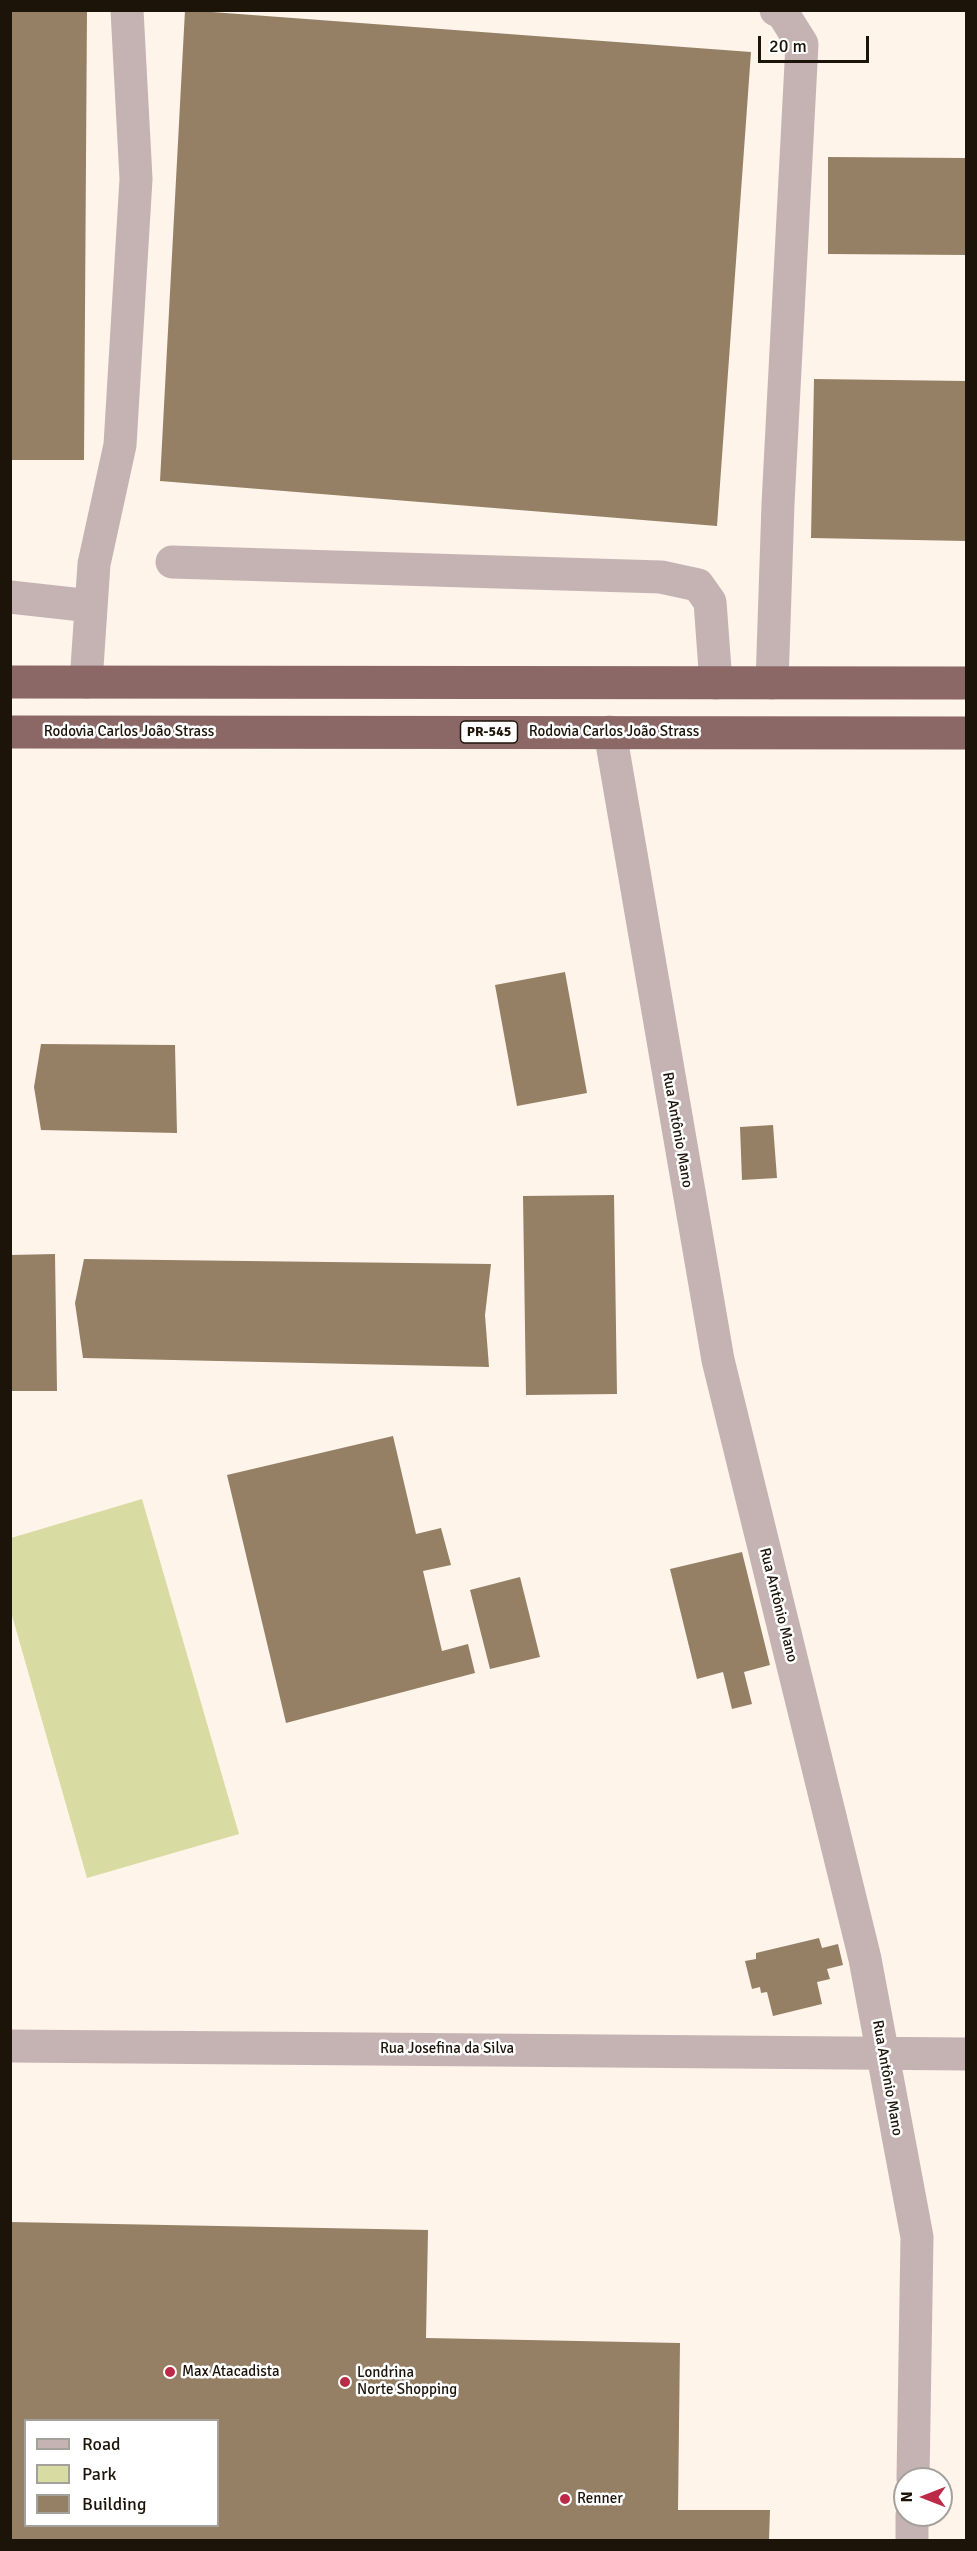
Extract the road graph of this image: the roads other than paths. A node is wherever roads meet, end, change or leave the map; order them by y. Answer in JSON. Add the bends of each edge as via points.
{"nodes":[{"id":1,"x":127,"y":10,"type":"edge"},
{"id":2,"x":776,"y":10,"type":"edge"},
{"id":3,"x":171,"y":562,"type":"dead end"},
{"id":4,"x":10,"y":597,"type":"edge"},
{"id":5,"x":91,"y":606,"type":"junction"},
{"id":6,"x":10,"y":682,"type":"edge"},
{"id":7,"x":86,"y":682,"type":"junction"},
{"id":8,"x":716,"y":683,"type":"junction"},
{"id":9,"x":772,"y":683,"type":"junction"},
{"id":10,"x":966,"y":683,"type":"edge"},
{"id":11,"x":10,"y":732,"type":"edge"},
{"id":12,"x":610,"y":732,"type":"junction"},
{"id":13,"x":966,"y":733,"type":"edge"},
{"id":14,"x":10,"y":2046,"type":"edge"},
{"id":15,"x":883,"y":2053,"type":"junction"},
{"id":16,"x":966,"y":2054,"type":"edge"},
{"id":17,"x":913,"y":2467,"type":"edge"}],
"edges":[{"from":1,"to":5,"type":"street","via":[[136,178],[120,445],[94,564]]},
{"from":2,"to":9,"type":"street","via":[[782,12],[802,44]]},
{"from":3,"to":8,"type":"street","via":[[661,577],[698,585],[710,602]]},
{"from":4,"to":5,"type":"street"},
{"from":5,"to":7,"type":"street"},
{"from":6,"to":7,"type":"highway"},
{"from":7,"to":8,"type":"highway"},
{"from":8,"to":9,"type":"highway"},
{"from":9,"to":10,"type":"highway"},
{"from":11,"to":12,"type":"highway","name":"Rodovia Carlos João Strass","number":"PR-545"},
{"from":12,"to":13,"type":"highway","name":"Rodovia Carlos João Strass","number":"PR-545"},
{"from":12,"to":15,"type":"street","name":"Rua Antônio Mano","via":[[718,1360],[866,1959]]},
{"from":14,"to":15,"type":"street","name":"Rua Josefina da Silva"},
{"from":15,"to":16,"type":"street","name":"Rua Josefina da Silva"},
{"from":15,"to":17,"type":"street","name":"Rua Antônio Mano","via":[[917,2237]]}]}
